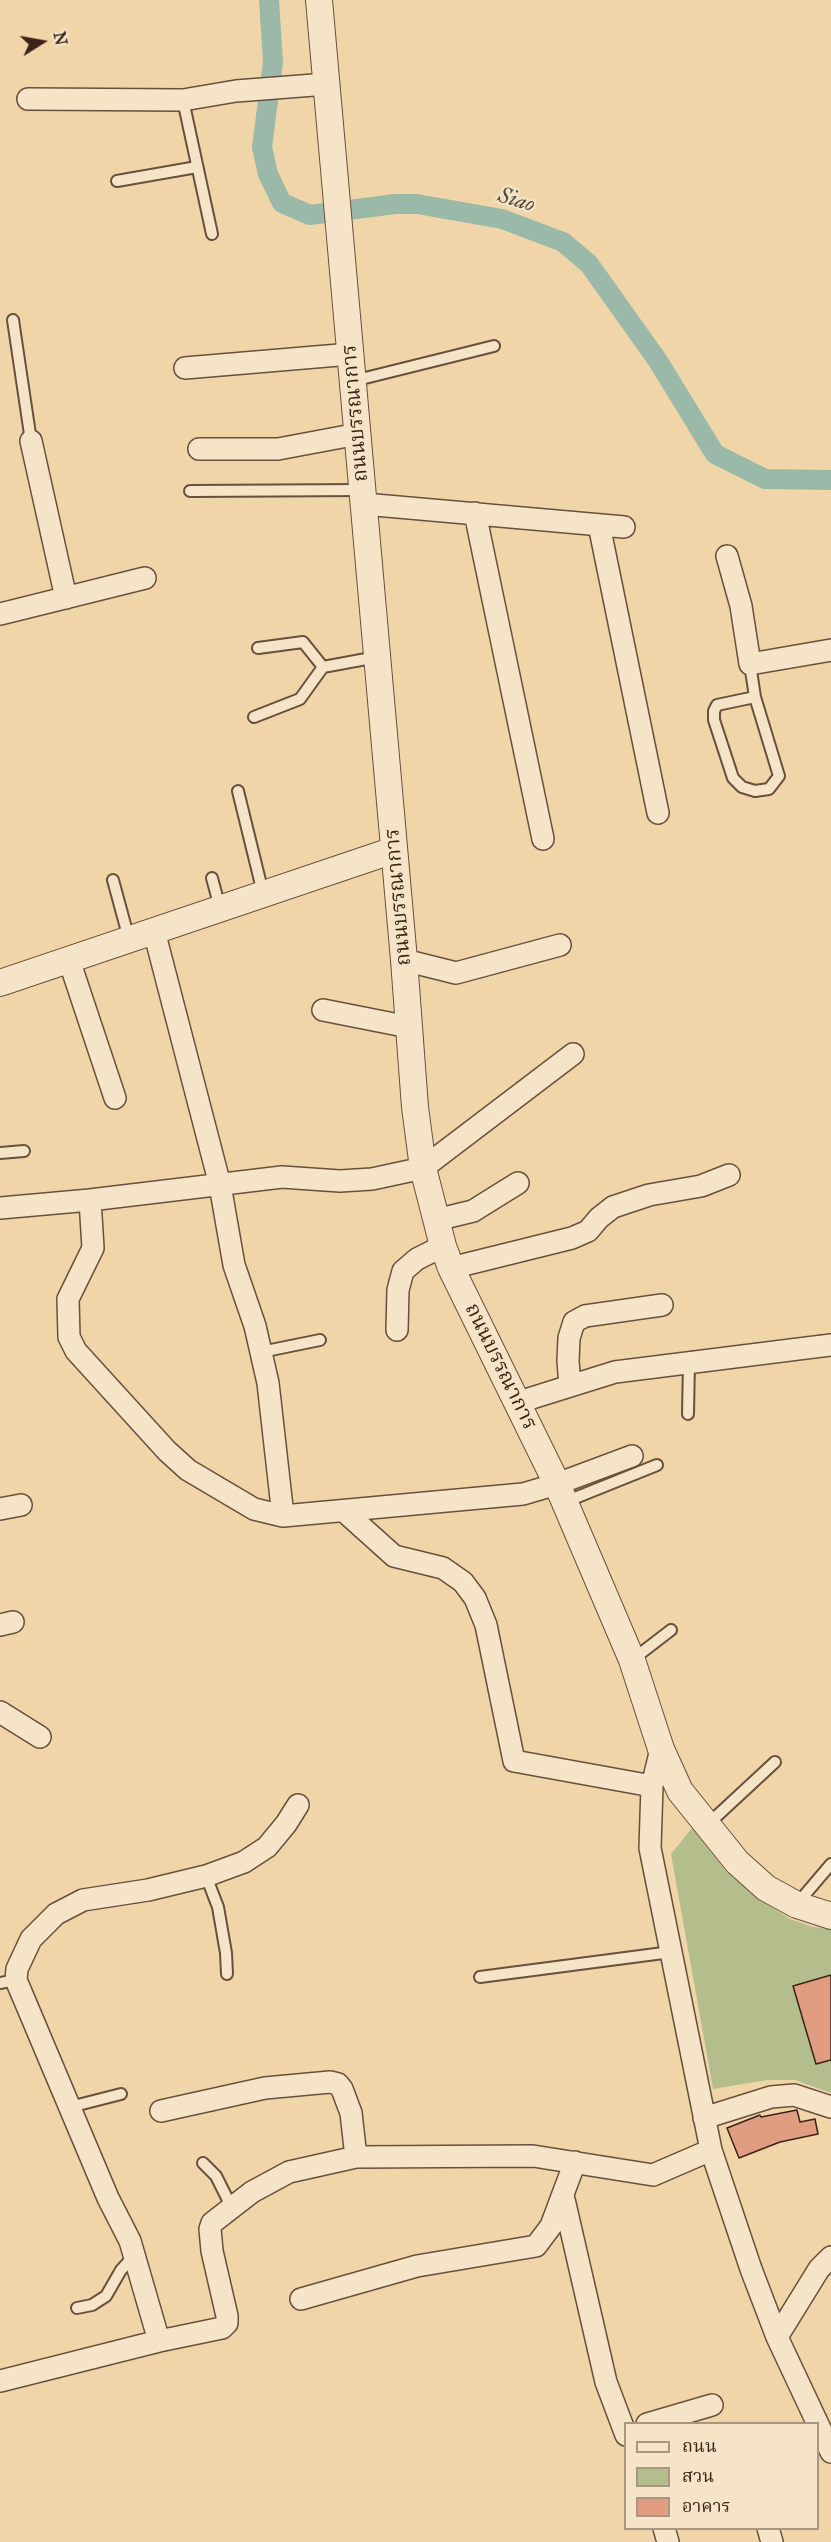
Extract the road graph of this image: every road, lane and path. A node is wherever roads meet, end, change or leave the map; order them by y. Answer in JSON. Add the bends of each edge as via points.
{"nodes":[{"id":1,"x":319,"y":0,"type":"edge"},
{"id":2,"x":327,"y":84,"type":"junction"},
{"id":3,"x":28,"y":99,"type":"dead end"},
{"id":4,"x":183,"y":100,"type":"junction"},
{"id":5,"x":197,"y":167,"type":"junction"},
{"id":6,"x":117,"y":181,"type":"dead end"},
{"id":7,"x":212,"y":234,"type":"dead end"},
{"id":8,"x":13,"y":320,"type":"dead end"},
{"id":9,"x":494,"y":346,"type":"dead end"},
{"id":10,"x":351,"y":354,"type":"junction"},
{"id":11,"x":186,"y":368,"type":"dead end"},
{"id":12,"x":353,"y":381,"type":"junction"},
{"id":13,"x":358,"y":434,"type":"junction"},
{"id":14,"x":31,"y":441,"type":"joint"},
{"id":15,"x":199,"y":449,"type":"dead end"},
{"id":16,"x":190,"y":491,"type":"dead end"},
{"id":17,"x":363,"y":497,"type":"junction"},
{"id":18,"x":475,"y":513,"type":"junction"},
{"id":19,"x":599,"y":525,"type":"junction"},
{"id":20,"x":624,"y":527,"type":"dead end"},
{"id":21,"x":727,"y":555,"type":"dead end"},
{"id":22,"x":145,"y":578,"type":"dead end"},
{"id":23,"x":66,"y":598,"type":"junction"},
{"id":24,"x":0,"y":614,"type":"edge"},
{"id":25,"x":258,"y":648,"type":"dead end"},
{"id":26,"x":831,"y":650,"type":"edge"},
{"id":27,"x":377,"y":656,"type":"junction"},
{"id":28,"x":750,"y":664,"type":"junction"},
{"id":29,"x":323,"y":667,"type":"junction"},
{"id":30,"x":755,"y":697,"type":"junction"},
{"id":31,"x":254,"y":717,"type":"dead end"},
{"id":32,"x":238,"y":790,"type":"dead end"},
{"id":33,"x":658,"y":813,"type":"dead end"},
{"id":34,"x":543,"y":839,"type":"dead end"},
{"id":35,"x":394,"y":850,"type":"junction"},
{"id":36,"x":212,"y":878,"type":"dead end"},
{"id":37,"x":112,"y":880,"type":"dead end"},
{"id":38,"x":263,"y":894,"type":"junction"},
{"id":39,"x":220,"y":908,"type":"junction"},
{"id":40,"x":154,"y":931,"type":"junction"},
{"id":41,"x":129,"y":939,"type":"junction"},
{"id":42,"x":560,"y":945,"type":"dead end"},
{"id":43,"x":69,"y":960,"type":"junction"},
{"id":44,"x":404,"y":960,"type":"junction"},
{"id":45,"x":0,"y":983,"type":"edge"},
{"id":46,"x":324,"y":1010,"type":"dead end"},
{"id":47,"x":409,"y":1027,"type":"junction"},
{"id":48,"x":573,"y":1054,"type":"dead end"},
{"id":49,"x":115,"y":1098,"type":"dead end"},
{"id":50,"x":24,"y":1151,"type":"dead end"},
{"id":51,"x":0,"y":1154,"type":"edge"},
{"id":52,"x":423,"y":1168,"type":"junction"},
{"id":53,"x":729,"y":1174,"type":"dead end"},
{"id":54,"x":518,"y":1183,"type":"dead end"},
{"id":55,"x":220,"y":1185,"type":"junction"},
{"id":56,"x":90,"y":1200,"type":"junction"},
{"id":57,"x":0,"y":1208,"type":"edge"},
{"id":58,"x":436,"y":1220,"type":"junction"},
{"id":59,"x":447,"y":1257,"type":"junction"},
{"id":60,"x":662,"y":1305,"type":"dead end"},
{"id":61,"x":397,"y":1330,"type":"dead end"},
{"id":62,"x":320,"y":1340,"type":"dead end"},
{"id":63,"x":831,"y":1345,"type":"edge"},
{"id":64,"x":261,"y":1352,"type":"junction"},
{"id":65,"x":689,"y":1362,"type":"junction"},
{"id":66,"x":570,"y":1386,"type":"junction"},
{"id":67,"x":519,"y":1402,"type":"junction"},
{"id":68,"x":688,"y":1414,"type":"dead end"},
{"id":69,"x":632,"y":1456,"type":"dead end"},
{"id":70,"x":657,"y":1465,"type":"dead end"},
{"id":71,"x":561,"y":1493,"type":"junction"},
{"id":72,"x":21,"y":1505,"type":"dead end"},
{"id":73,"x":0,"y":1509,"type":"edge"},
{"id":74,"x":345,"y":1512,"type":"junction"},
{"id":75,"x":283,"y":1516,"type":"junction"},
{"id":76,"x":671,"y":1630,"type":"dead end"},
{"id":77,"x":632,"y":1660,"type":"junction"},
{"id":78,"x":0,"y":1712,"type":"edge"},
{"id":79,"x":40,"y":1737,"type":"dead end"},
{"id":80,"x":661,"y":1749,"type":"junction"},
{"id":81,"x":775,"y":1762,"type":"dead end"},
{"id":82,"x":652,"y":1786,"type":"junction"},
{"id":83,"x":298,"y":1805,"type":"dead end"},
{"id":84,"x":706,"y":1826,"type":"junction"},
{"id":85,"x":831,"y":1863,"type":"edge"},
{"id":86,"x":206,"y":1876,"type":"junction"},
{"id":87,"x":796,"y":1905,"type":"junction"},
{"id":88,"x":831,"y":1916,"type":"edge"},
{"id":89,"x":671,"y":1952,"type":"junction"},
{"id":90,"x":227,"y":1974,"type":"dead end"},
{"id":91,"x":480,"y":1977,"type":"dead end"},
{"id":92,"x":8,"y":1981,"type":"edge"},
{"id":93,"x":122,"y":2094,"type":"dead end"},
{"id":94,"x":70,"y":2107,"type":"junction"},
{"id":95,"x":831,"y":2108,"type":"edge"},
{"id":96,"x":161,"y":2111,"type":"dead end"},
{"id":97,"x":704,"y":2118,"type":"junction"},
{"id":98,"x":711,"y":2150,"type":"junction"},
{"id":99,"x":356,"y":2157,"type":"junction"},
{"id":100,"x":575,"y":2162,"type":"junction"},
{"id":101,"x":203,"y":2163,"type":"dead end"},
{"id":102,"x":563,"y":2194,"type":"junction"},
{"id":103,"x":231,"y":2206,"type":"junction"},
{"id":104,"x":134,"y":2256,"type":"junction"},
{"id":105,"x":831,"y":2257,"type":"edge"},
{"id":106,"x":301,"y":2299,"type":"dead end"},
{"id":107,"x":77,"y":2308,"type":"dead end"},
{"id":108,"x":777,"y":2337,"type":"junction"},
{"id":109,"x":159,"y":2341,"type":"junction"},
{"id":110,"x":0,"y":2381,"type":"edge"},
{"id":111,"x":712,"y":2405,"type":"dead end"},
{"id":112,"x":654,"y":2422,"type":"edge"},
{"id":113,"x":817,"y":2422,"type":"edge"},
{"id":114,"x":819,"y":2426,"type":"edge"},
{"id":115,"x":624,"y":2429,"type":"edge"},
{"id":116,"x":831,"y":2452,"type":"edge"}],
"edges":[{"from":1,"to":2,"type":"street","name":"ถนนบรรณาการ"},
{"from":2,"to":4,"type":"street","via":[[236,90]]},
{"from":2,"to":10,"type":"street","name":"ถนนบรรณาการ"},
{"from":3,"to":4,"type":"street"},
{"from":4,"to":5,"type":"lane"},
{"from":5,"to":6,"type":"lane"},
{"from":5,"to":7,"type":"lane"},
{"from":8,"to":14,"type":"lane"},
{"from":9,"to":12,"type":"lane"},
{"from":10,"to":11,"type":"street"},
{"from":10,"to":12,"type":"street","name":"ถนนบรรณาการ"},
{"from":12,"to":13,"type":"street","name":"ถนนบรรณาการ"},
{"from":13,"to":15,"type":"street","via":[[278,449]]},
{"from":13,"to":17,"type":"street","name":"ถนนบรรณาการ"},
{"from":14,"to":23,"type":"street"},
{"from":16,"to":17,"type":"lane"},
{"from":17,"to":18,"type":"street"},
{"from":17,"to":27,"type":"street","name":"ถนนบรรณาการ"},
{"from":18,"to":19,"type":"street"},
{"from":18,"to":34,"type":"street"},
{"from":19,"to":20,"type":"street"},
{"from":19,"to":33,"type":"street"},
{"from":21,"to":28,"type":"street","via":[[741,606]]},
{"from":22,"to":23,"type":"street"},
{"from":23,"to":24,"type":"street"},
{"from":25,"to":29,"type":"lane","via":[[303,642]]},
{"from":26,"to":28,"type":"street"},
{"from":27,"to":29,"type":"lane"},
{"from":27,"to":35,"type":"street","name":"ถนนบรรณาการ"},
{"from":28,"to":30,"type":"lane"},
{"from":29,"to":31,"type":"lane","via":[[300,699]]},
{"from":30,"to":30,"type":"lane","via":[[779,776],[769,789],[755,791],[742,787],[733,778],[714,720],[717,705]]},
{"from":32,"to":38,"type":"lane"},
{"from":35,"to":38,"type":"street"},
{"from":35,"to":44,"type":"street","name":"ถนนบรรณาการ"},
{"from":36,"to":39,"type":"lane"},
{"from":37,"to":41,"type":"lane"},
{"from":38,"to":39,"type":"street"},
{"from":39,"to":40,"type":"street"},
{"from":40,"to":41,"type":"street"},
{"from":40,"to":55,"type":"street"},
{"from":41,"to":43,"type":"street"},
{"from":42,"to":44,"type":"street","via":[[456,973]]},
{"from":43,"to":45,"type":"street"},
{"from":43,"to":49,"type":"street"},
{"from":44,"to":47,"type":"street","name":"ถนนบรรณาการ"},
{"from":46,"to":47,"type":"street"},
{"from":47,"to":52,"type":"street","name":"ถนนบรรณาการ"},
{"from":48,"to":52,"type":"street"},
{"from":50,"to":51,"type":"lane"},
{"from":52,"to":55,"type":"street","via":[[372,1179],[282,1177]]},
{"from":52,"to":58,"type":"street","name":"ถนนบรรณาการ"},
{"from":53,"to":59,"type":"street","via":[[701,1186],[649,1195],[614,1207],[588,1231],[572,1238]]},
{"from":54,"to":58,"type":"street","via":[[473,1211]]},
{"from":55,"to":56,"type":"street"},
{"from":55,"to":64,"type":"street","via":[[234,1265]]},
{"from":56,"to":57,"type":"street"},
{"from":56,"to":75,"type":"street","via":[[93,1248],[68,1299],[69,1337],[76,1352],[188,1470],[254,1509]]},
{"from":58,"to":59,"type":"street","name":"ถนนบรรณาการ"},
{"from":59,"to":61,"type":"street","via":[[417,1259],[403,1271],[398,1290]]},
{"from":59,"to":67,"type":"street","name":"ถนนบรรณาการ"},
{"from":60,"to":66,"type":"street","via":[[585,1316],[574,1322],[569,1338]]},
{"from":62,"to":64,"type":"lane"},
{"from":63,"to":65,"type":"street"},
{"from":64,"to":75,"type":"street","via":[[274,1422]]},
{"from":65,"to":66,"type":"street","via":[[615,1372]]},
{"from":65,"to":68,"type":"lane"},
{"from":66,"to":67,"type":"street"},
{"from":67,"to":71,"type":"street","name":"ถนนบรรณาการ"},
{"from":69,"to":71,"type":"street"},
{"from":70,"to":71,"type":"lane"},
{"from":71,"to":74,"type":"street"},
{"from":71,"to":77,"type":"street","name":"ถนนบรรณาการ"},
{"from":72,"to":73,"type":"street"},
{"from":74,"to":75,"type":"street"},
{"from":74,"to":82,"type":"street","via":[[394,1556],[443,1568],[463,1582],[475,1598],[486,1625],[514,1761]]},
{"from":76,"to":77,"type":"lane"},
{"from":77,"to":80,"type":"street","name":"ถนนบรรณาการ"},
{"from":78,"to":79,"type":"street"},
{"from":80,"to":82,"type":"street"},
{"from":80,"to":84,"type":"street","name":"ถนนบรรณาการ","via":[[680,1791]]},
{"from":81,"to":84,"type":"lane"},
{"from":82,"to":89,"type":"street","via":[[650,1848]]},
{"from":83,"to":86,"type":"street","via":[[267,1847],[244,1862]]},
{"from":84,"to":87,"type":"street","name":"ถนนบรรณาการ","via":[[766,1888]]},
{"from":85,"to":87,"type":"lane"},
{"from":86,"to":90,"type":"lane","via":[[218,1907]]},
{"from":86,"to":92,"type":"street","via":[[83,1900],[56,1914],[31,1939]]},
{"from":87,"to":88,"type":"street","name":"ถนนบรรณาการ"},
{"from":89,"to":91,"type":"lane"},
{"from":89,"to":97,"type":"street"},
{"from":92,"to":94,"type":"street"},
{"from":93,"to":94,"type":"lane"},
{"from":94,"to":104,"type":"street"},
{"from":95,"to":97,"type":"street","via":[[794,2095],[771,2097]]},
{"from":96,"to":99,"type":"street","via":[[265,2088],[330,2082],[342,2089],[351,2114]]},
{"from":97,"to":98,"type":"street"},
{"from":98,"to":100,"type":"street","via":[[653,2175]]},
{"from":98,"to":108,"type":"street"},
{"from":99,"to":100,"type":"street","via":[[533,2156]]},
{"from":99,"to":103,"type":"street","via":[[289,2172]]},
{"from":100,"to":102,"type":"street"},
{"from":101,"to":103,"type":"lane","via":[[216,2176]]},
{"from":102,"to":106,"type":"street","via":[[551,2226],[536,2246],[417,2266]]},
{"from":102,"to":115,"type":"street","via":[[606,2382]]},
{"from":103,"to":109,"type":"street","via":[[210,2229],[227,2323],[222,2328]]},
{"from":104,"to":107,"type":"lane","via":[[106,2296]]},
{"from":104,"to":109,"type":"street"},
{"from":105,"to":108,"type":"street"},
{"from":108,"to":113,"type":"street"},
{"from":109,"to":110,"type":"street"},
{"from":111,"to":112,"type":"street"},
{"from":114,"to":116,"type":"street"}]}
